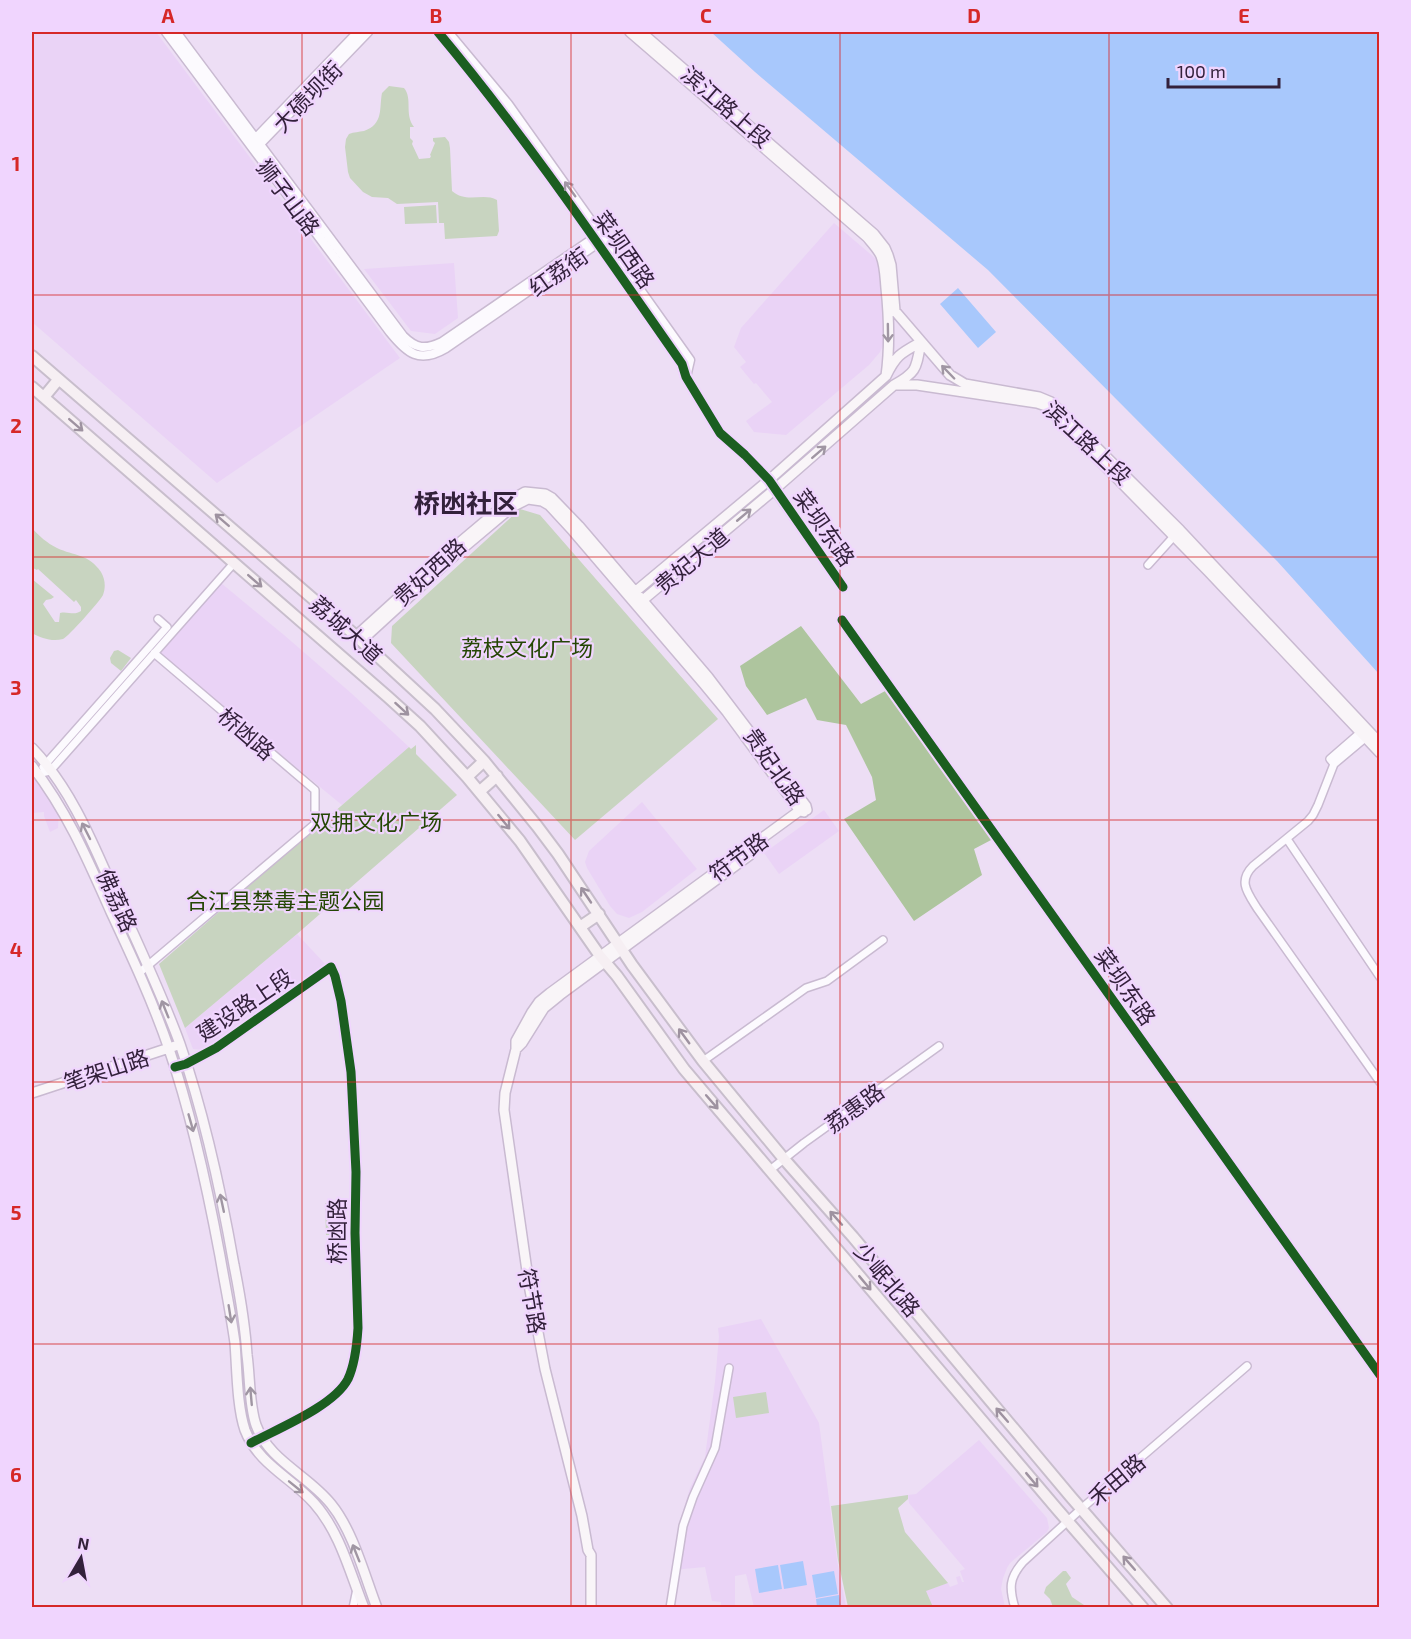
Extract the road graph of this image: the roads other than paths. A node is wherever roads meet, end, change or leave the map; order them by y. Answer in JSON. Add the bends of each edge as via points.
{"nodes":[{"id":1,"x":166,"y":32,"type":"edge"},
{"id":2,"x":176,"y":32,"type":"edge"},
{"id":3,"x":358,"y":32,"type":"edge"},
{"id":4,"x":368,"y":32,"type":"edge"},
{"id":5,"x":438,"y":32,"type":"edge"},
{"id":6,"x":448,"y":32,"type":"edge"},
{"id":7,"x":630,"y":32,"type":"edge"},
{"id":8,"x":641,"y":32,"type":"edge"},
{"id":9,"x":256,"y":143,"type":"junction"},
{"id":10,"x":598,"y":239,"type":"junction"},
{"id":11,"x":921,"y":342,"type":"junction"},
{"id":12,"x":420,"y":351,"type":"joint"},
{"id":13,"x":32,"y":356,"type":"edge"},
{"id":14,"x":886,"y":376,"type":"junction"},
{"id":15,"x":58,"y":380,"type":"junction"},
{"id":16,"x":894,"y":385,"type":"junction"},
{"id":17,"x":32,"y":387,"type":"edge"},
{"id":18,"x":44,"y":397,"type":"junction"},
{"id":19,"x":769,"y":480,"type":"junction"},
{"id":20,"x":774,"y":490,"type":"junction"},
{"id":21,"x":1177,"y":533,"type":"junction"},
{"id":22,"x":234,"y":563,"type":"junction"},
{"id":23,"x":1148,"y":565,"type":"dead end"},
{"id":24,"x":843,"y":587,"type":"dead end"},
{"id":25,"x":637,"y":598,"type":"junction"},
{"id":26,"x":158,"y":619,"type":"dead end"},
{"id":27,"x":842,"y":620,"type":"dead end"},
{"id":28,"x":359,"y":639,"type":"junction"},
{"id":29,"x":154,"y":653,"type":"junction"},
{"id":30,"x":1364,"y":734,"type":"junction"},
{"id":31,"x":1380,"y":743,"type":"edge"},
{"id":32,"x":32,"y":748,"type":"edge"},
{"id":33,"x":1380,"y":753,"type":"edge"},
{"id":34,"x":484,"y":761,"type":"junction"},
{"id":35,"x":48,"y":767,"type":"junction"},
{"id":36,"x":34,"y":770,"type":"edge"},
{"id":37,"x":497,"y":776,"type":"junction"},
{"id":38,"x":467,"y":777,"type":"junction"},
{"id":39,"x":480,"y":791,"type":"junction"},
{"id":40,"x":804,"y":810,"type":"joint"},
{"id":41,"x":1287,"y":839,"type":"junction"},
{"id":42,"x":599,"y":914,"type":"junction"},
{"id":43,"x":580,"y":927,"type":"junction"},
{"id":44,"x":883,"y":940,"type":"dead end"},
{"id":45,"x":620,"y":946,"type":"junction"},
{"id":46,"x":602,"y":959,"type":"junction"},
{"id":47,"x":148,"y":965,"type":"junction"},
{"id":48,"x":331,"y":968,"type":"joint"},
{"id":49,"x":139,"y":973,"type":"junction"},
{"id":50,"x":1380,"y":977,"type":"edge"},
{"id":51,"x":180,"y":1045,"type":"junction"},
{"id":52,"x":939,"y":1046,"type":"dead end"},
{"id":53,"x":169,"y":1048,"type":"junction"},
{"id":54,"x":703,"y":1061,"type":"junction"},
{"id":55,"x":186,"y":1064,"type":"junction"},
{"id":56,"x":175,"y":1067,"type":"junction"},
{"id":57,"x":1380,"y":1082,"type":"edge"},
{"id":58,"x":32,"y":1093,"type":"edge"},
{"id":59,"x":784,"y":1160,"type":"junction"},
{"id":60,"x":770,"y":1170,"type":"junction"},
{"id":61,"x":1247,"y":1366,"type":"dead end"},
{"id":62,"x":729,"y":1368,"type":"dead end"},
{"id":63,"x":1380,"y":1375,"type":"edge"},
{"id":64,"x":262,"y":1437,"type":"junction"},
{"id":65,"x":251,"y":1443,"type":"junction"},
{"id":66,"x":1081,"y":1509,"type":"junction"},
{"id":67,"x":1068,"y":1521,"type":"junction"},
{"id":68,"x":357,"y":1589,"type":"junction"},
{"id":69,"x":352,"y":1608,"type":"edge"},
{"id":70,"x":364,"y":1608,"type":"edge"},
{"id":71,"x":377,"y":1608,"type":"edge"},
{"id":72,"x":589,"y":1608,"type":"edge"},
{"id":73,"x":670,"y":1608,"type":"edge"},
{"id":74,"x":1015,"y":1608,"type":"edge"},
{"id":75,"x":1143,"y":1608,"type":"edge"},
{"id":76,"x":1167,"y":1608,"type":"edge"}],
"edges":[{"from":1,"to":9,"type":"street","name":"狮子山路"},
{"from":2,"to":9,"type":"street","name":"狮子山路"},
{"from":3,"to":9,"type":"street","name":"大碛坝街"},
{"from":4,"to":9,"type":"street","name":"大碛坝街"},
{"from":5,"to":10,"type":"street","name":"菜坝西路"},
{"from":10,"to":6,"type":"street","name":"菜坝西路","one_way":true,"via":[[508,104]]},
{"from":7,"to":14,"type":"main road","name":"滨江路上段","one_way":true,"via":[[876,248],[884,266],[888,307]]},
{"from":8,"to":11,"type":"main road","name":"滨江路上段","via":[[874,234],[891,265],[896,311]]},
{"from":9,"to":12,"type":"street","name":"狮子山路","via":[[390,332],[408,352]]},
{"from":10,"to":12,"type":"street","name":"红荔街","via":[[446,348],[431,355]]},
{"from":10,"to":19,"type":"street","name":"菜坝西路","via":[[690,360],[686,377],[720,433]]},
{"from":11,"to":14,"type":"main road","name":"贵妃大道","via":[[898,355]]},
{"from":11,"to":16,"type":"main road","name":"贵妃大道","via":[[914,372]]},
{"from":21,"to":11,"type":"main road","name":"滨江路上段","one_way":true,"via":[[1048,400],[960,383]]},
{"from":13,"to":15,"type":"main road","name":"荔城大道"},
{"from":14,"to":16,"type":"main road"},
{"from":14,"to":19,"type":"main road","name":"贵妃大道"},
{"from":15,"to":18,"type":"main road"},
{"from":28,"to":15,"type":"main road","name":"荔城大道","one_way":true},
{"from":20,"to":16,"type":"main road","name":"贵妃大道","one_way":true},
{"from":16,"to":21,"type":"main road","name":"滨江路上段","via":[[917,385],[1046,406]]},
{"from":17,"to":18,"type":"main road","name":"荔城大道"},
{"from":18,"to":22,"type":"main road","name":"荔城大道","one_way":true},
{"from":19,"to":20,"type":"street","name":"菜坝西路"},
{"from":19,"to":25,"type":"main road","name":"贵妃大道"},
{"from":20,"to":24,"type":"street","name":"菜坝东路"},
{"from":25,"to":20,"type":"main road","name":"贵妃大道","one_way":true},
{"from":21,"to":23,"type":"street"},
{"from":21,"to":30,"type":"main road","name":"滨江路上段"},
{"from":22,"to":29,"type":"street"},
{"from":22,"to":38,"type":"main road","name":"荔城大道","one_way":true,"via":[[404,711]]},
{"from":25,"to":28,"type":"main road","name":"贵妃西路","via":[[549,505],[528,499],[512,507]]},
{"from":25,"to":40,"type":"main road","name":"贵妃北路"},
{"from":26,"to":35,"type":"street","via":[[167,627]]},
{"from":27,"to":63,"type":"street","name":"菜坝东路"},
{"from":28,"to":34,"type":"main road","name":"荔城大道"},
{"from":29,"to":35,"type":"street"},
{"from":29,"to":47,"type":"street","name":"桥凼路","via":[[315,790],[315,824]]},
{"from":30,"to":31,"type":"main road","name":"滨江路上段"},
{"from":30,"to":33,"type":"main road","name":"滨江路上段"},
{"from":30,"to":41,"type":"street","via":[[1332,761],[1313,815]]},
{"from":32,"to":35,"type":"main road","name":"佛荔路"},
{"from":34,"to":37,"type":"main road","name":"荔城大道"},
{"from":34,"to":38,"type":"main road"},
{"from":35,"to":36,"type":"street"},
{"from":47,"to":35,"type":"main road","name":"佛荔路","one_way":true,"via":[[88,833]]},
{"from":36,"to":49,"type":"main road","name":"佛荔路","via":[[53,794],[79,840]]},
{"from":37,"to":39,"type":"main road"},
{"from":42,"to":37,"type":"main road","name":"荔城大道","one_way":true},
{"from":38,"to":39,"type":"main road","name":"荔城大道"},
{"from":39,"to":43,"type":"main road","name":"荔城大道","one_way":true},
{"from":40,"to":45,"type":"main road","name":"符节路"},
{"from":41,"to":50,"type":"street"},
{"from":41,"to":57,"type":"street","via":[[1247,872],[1248,894]]},
{"from":42,"to":43,"type":"main road"},
{"from":42,"to":45,"type":"main road","name":"荔城大道"},
{"from":43,"to":46,"type":"main road","name":"荔城大道"},
{"from":44,"to":54,"type":"street","via":[[827,981],[806,988]]},
{"from":45,"to":46,"type":"main road","name":"符节路"},
{"from":54,"to":45,"type":"main road","name":"少岷北路","one_way":true},
{"from":46,"to":60,"type":"main road","name":"少岷北路","one_way":true,"via":[[684,1069]]},
{"from":46,"to":72,"type":"main road","name":"符节路","via":[[539,1002],[516,1041],[504,1110],[545,1369],[591,1555]]},
{"from":47,"to":49,"type":"street"},
{"from":51,"to":47,"type":"main road","name":"佛荔路","one_way":true},
{"from":48,"to":55,"type":"street","name":"建设路上段","via":[[216,1048]]},
{"from":48,"to":64,"type":"street","name":"桥凼路","via":[[341,1001],[351,1072],[357,1341],[352,1367],[339,1391],[326,1403]]},
{"from":49,"to":53,"type":"main road","name":"佛荔路"},
{"from":51,"to":53,"type":"main road","name":"笔架山路"},
{"from":51,"to":55,"type":"main road","name":"佛荔路"},
{"from":52,"to":59,"type":"street","name":"荔惠路"},
{"from":53,"to":56,"type":"main road","name":"佛荔路"},
{"from":53,"to":58,"type":"main road","name":"笔架山路"},
{"from":54,"to":59,"type":"main road","name":"少岷北路"},
{"from":55,"to":56,"type":"street","name":"建设路上段"},
{"from":64,"to":55,"type":"main road","name":"建设路上段","one_way":true,"via":[[254,1420],[242,1307],[225,1217],[205,1126]]},
{"from":56,"to":65,"type":"main road","one_way":true,"via":[[215,1230],[243,1422]]},
{"from":59,"to":60,"type":"street","name":"荔惠路"},
{"from":66,"to":59,"type":"main road","name":"少岷北路","one_way":true},
{"from":60,"to":67,"type":"main road","name":"少岷北路","one_way":true},
{"from":61,"to":66,"type":"street","name":"禾田路"},
{"from":62,"to":73,"type":"street","via":[[715,1448],[683,1526]]},
{"from":64,"to":65,"type":"street","name":"桥凼路"},
{"from":71,"to":64,"type":"main road","name":"建设路上段","one_way":true,"via":[[336,1511]]},
{"from":65,"to":68,"type":"main road","one_way":true,"via":[[326,1518]]},
{"from":66,"to":67,"type":"street","name":"禾田路"},
{"from":76,"to":66,"type":"main road","name":"少岷北路","one_way":true},
{"from":67,"to":74,"type":"street","name":"禾田路","via":[[1013,1575]]},
{"from":67,"to":75,"type":"main road","name":"少岷北路"},
{"from":68,"to":69,"type":"street"},
{"from":68,"to":70,"type":"main road"}]}
